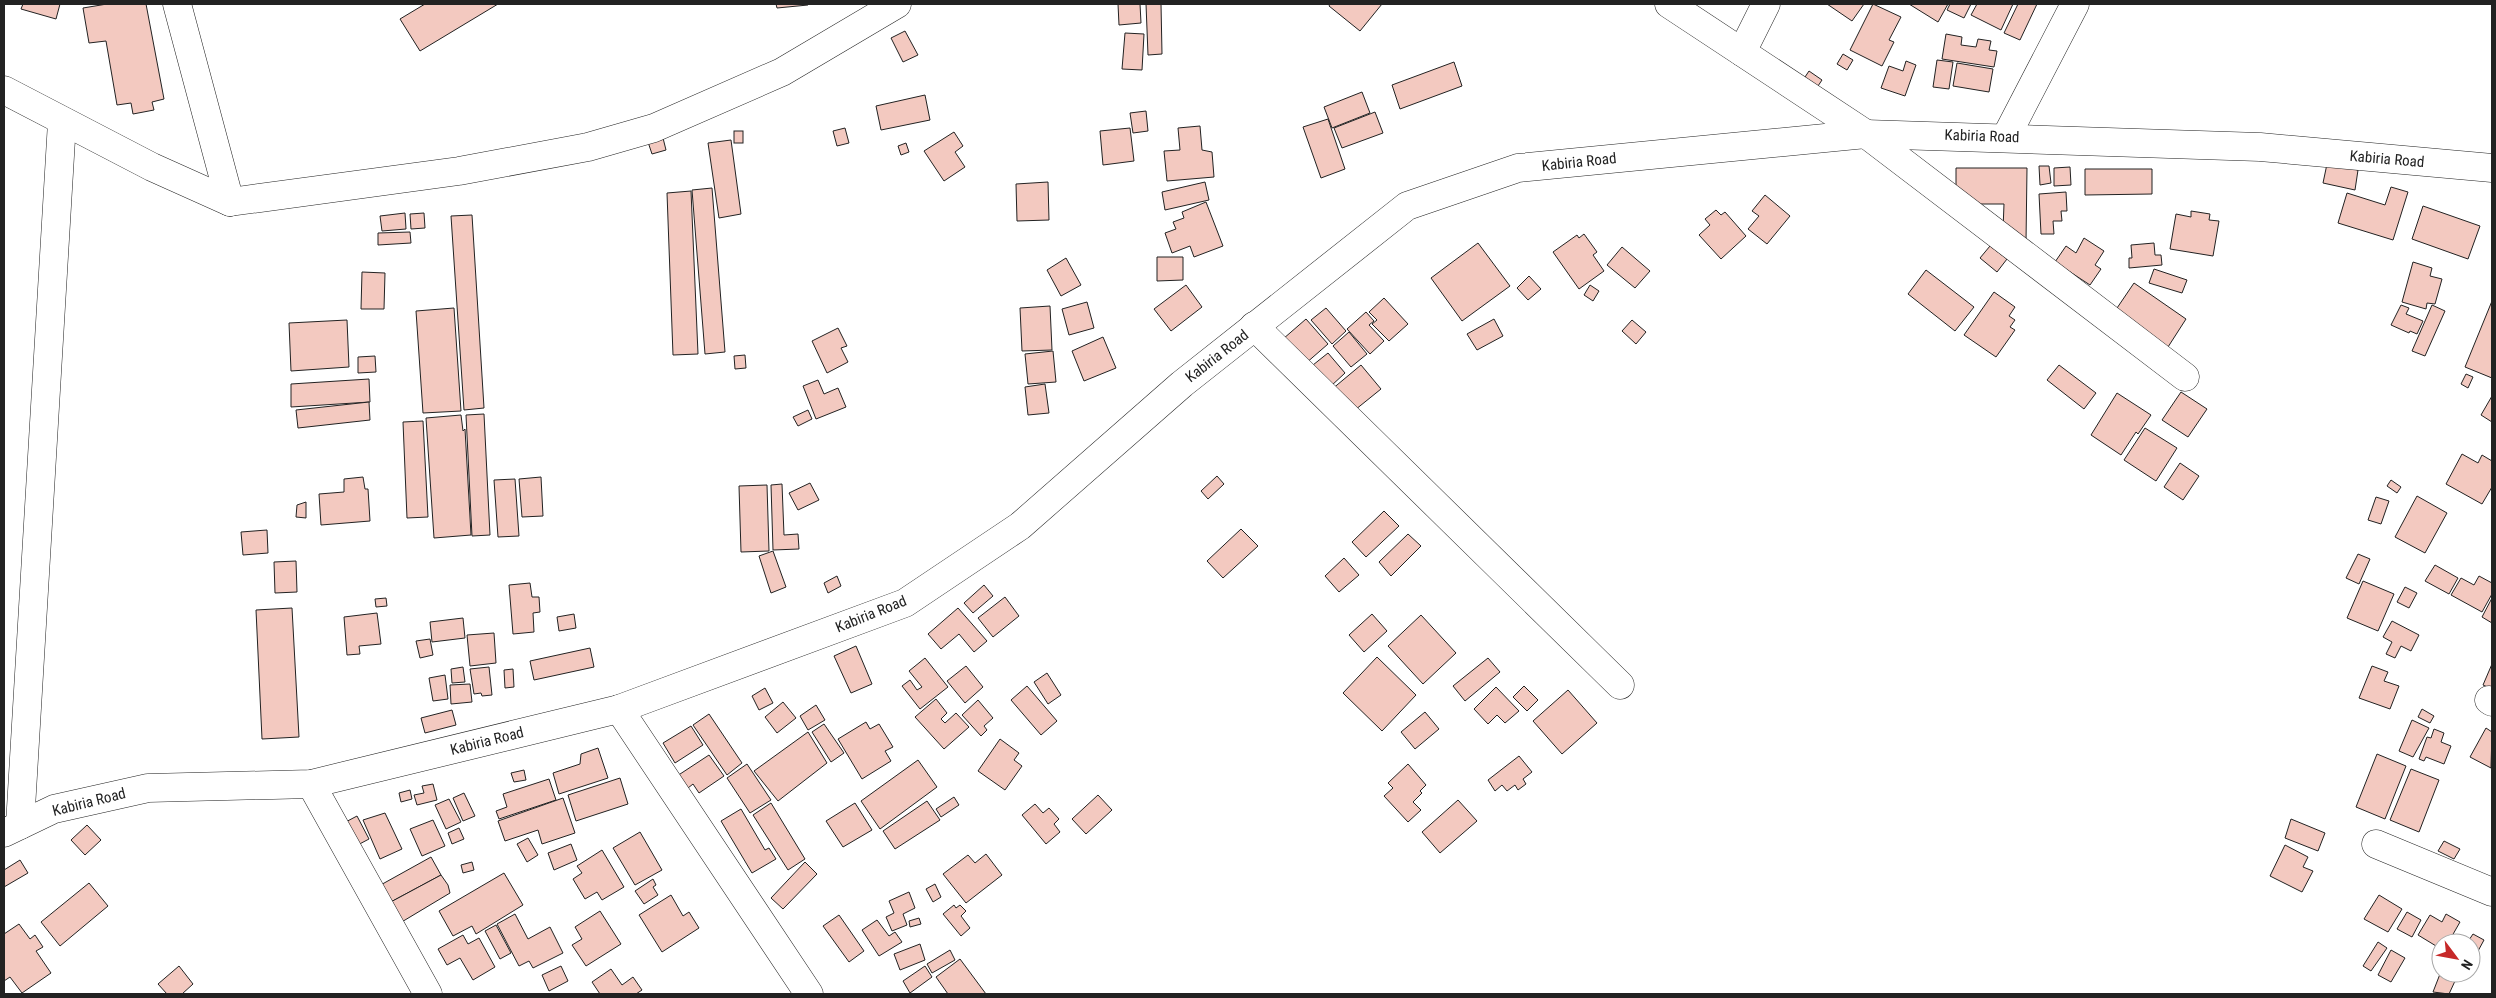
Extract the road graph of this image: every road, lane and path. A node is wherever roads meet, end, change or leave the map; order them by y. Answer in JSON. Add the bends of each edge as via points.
{"nodes":[{"id":1,"x":177,"y":4,"type":"edge"},
{"id":2,"x":897,"y":4,"type":"edge"},
{"id":3,"x":1669,"y":4,"type":"edge"},
{"id":4,"x":1766,"y":4,"type":"edge"},
{"id":5,"x":2075,"y":4,"type":"edge"},
{"id":6,"x":1742,"y":52,"type":"junction"},
{"id":7,"x":4,"y":90,"type":"edge"},
{"id":8,"x":62,"y":122,"type":"junction"},
{"id":9,"x":1866,"y":134,"type":"junction"},
{"id":10,"x":2006,"y":137,"type":"junction"},
{"id":11,"x":2492,"y":168,"type":"edge"},
{"id":12,"x":230,"y":202,"type":"junction"},
{"id":13,"x":1254,"y":326,"type":"junction"},
{"id":14,"x":2185,"y":377,"type":"dead end"},
{"id":15,"x":1620,"y":685,"type":"dead end"},
{"id":16,"x":620,"y":708,"type":"junction"},
{"id":17,"x":311,"y":784,"type":"junction"},
{"id":18,"x":12,"y":829,"type":"edge"},
{"id":19,"x":2376,"y":844,"type":"dead end"},
{"id":20,"x":2492,"y":892,"type":"edge"},
{"id":21,"x":428,"y":994,"type":"edge"},
{"id":22,"x":809,"y":994,"type":"edge"}],
"edges":[{"from":1,"to":12,"type":"main road"},
{"from":2,"to":12,"type":"main road","via":[[782,72],[654,128],[588,147],[460,171]]},
{"from":3,"to":6,"type":"main road"},
{"from":4,"to":6,"type":"main road"},
{"from":5,"to":10,"type":"main road"},
{"from":6,"to":9,"type":"main road"},
{"from":7,"to":8,"type":"main road"},
{"from":8,"to":12,"type":"main road"},
{"from":8,"to":18,"type":"main road"},
{"from":9,"to":10,"type":"main road","name":"Kabiria Road"},
{"from":9,"to":13,"type":"main road","name":"Kabiria Road","via":[[1518,168],[1406,206]]},
{"from":9,"to":14,"type":"main road"},
{"from":10,"to":11,"type":"main road","name":"Kabiria Road","via":[[2260,147]]},
{"from":13,"to":15,"type":"main road"},
{"from":13,"to":16,"type":"main road","name":"Kabiria Road","via":[[1182,384],[1020,526],[905,603]]},
{"from":16,"to":17,"type":"main road","name":"Kabiria Road"},
{"from":16,"to":22,"type":"main road"},
{"from":17,"to":18,"type":"main road","name":"Kabiria Road","via":[[148,788],[54,809]]},
{"from":17,"to":21,"type":"main road"},
{"from":19,"to":20,"type":"main road"}]}
